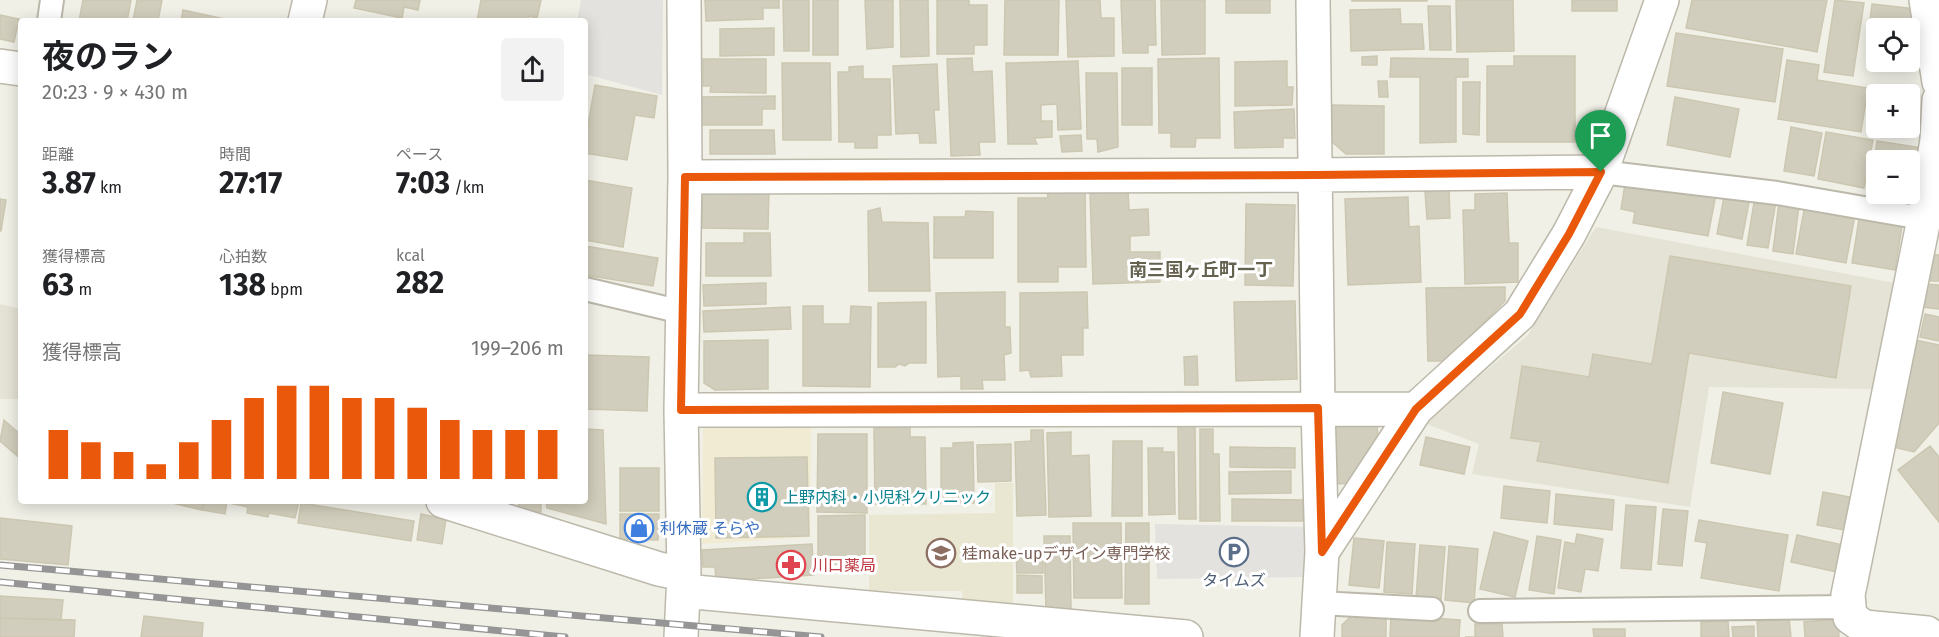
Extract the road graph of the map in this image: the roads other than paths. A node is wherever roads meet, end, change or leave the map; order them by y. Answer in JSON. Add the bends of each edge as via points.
{"nodes":[{"id":1,"x":52,"y":0,"type":"edge"},
{"id":2,"x":310,"y":0,"type":"edge"},
{"id":3,"x":684,"y":0,"type":"edge"},
{"id":4,"x":1313,"y":0,"type":"edge"},
{"id":5,"x":1662,"y":0,"type":"edge"},
{"id":6,"x":1926,"y":0,"type":"edge"},
{"id":7,"x":49,"y":18,"type":"edge"},
{"id":8,"x":306,"y":18,"type":"edge"},
{"id":9,"x":0,"y":66,"type":"edge"},
{"id":10,"x":18,"y":69,"type":"edge"},
{"id":11,"x":1939,"y":82,"type":"edge"},
{"id":12,"x":1939,"y":100,"type":"edge"},
{"id":13,"x":1601,"y":172,"type":"junction"},
{"id":14,"x":1315,"y":175,"type":"junction"},
{"id":15,"x":685,"y":177,"type":"junction"},
{"id":16,"x":1910,"y":216,"type":"dead end"},
{"id":17,"x":588,"y":290,"type":"edge"},
{"id":18,"x":682,"y":312,"type":"junction"},
{"id":19,"x":1318,"y":408,"type":"junction"},
{"id":20,"x":1416,"y":409,"type":"junction"},
{"id":21,"x":681,"y":410,"type":"junction"},
{"id":22,"x":451,"y":504,"type":"edge"},
{"id":23,"x":1322,"y":552,"type":"junction"},
{"id":24,"x":684,"y":582,"type":"junction"},
{"id":25,"x":1319,"y":603,"type":"junction"},
{"id":26,"x":1849,"y":607,"type":"junction"},
{"id":27,"x":1432,"y":609,"type":"dead end"},
{"id":28,"x":1480,"y":611,"type":"dead end"},
{"id":29,"x":1931,"y":630,"type":"edge"},
{"id":30,"x":681,"y":637,"type":"edge"},
{"id":31,"x":1186,"y":637,"type":"edge"},
{"id":32,"x":1317,"y":637,"type":"edge"}],
"edges":[{"from":1,"to":7,"type":"lane"},
{"from":2,"to":8,"type":"street"},
{"from":3,"to":15,"type":"street"},
{"from":4,"to":14,"type":"street"},
{"from":5,"to":13,"type":"street"},
{"from":6,"to":11,"type":"street"},
{"from":9,"to":10,"type":"street"},
{"from":12,"to":26,"type":"street","via":[[1937,140],[1924,219],[1848,595]]},
{"from":13,"to":14,"type":"street"},
{"from":13,"to":16,"type":"lane","via":[[1777,193]]},
{"from":13,"to":20,"type":"street","via":[[1520,314]]},
{"from":14,"to":15,"type":"street"},
{"from":14,"to":19,"type":"street"},
{"from":15,"to":18,"type":"street"},
{"from":17,"to":18,"type":"lane"},
{"from":18,"to":21,"type":"street"},
{"from":19,"to":20,"type":"street"},
{"from":19,"to":21,"type":"street"},
{"from":19,"to":23,"type":"street"},
{"from":20,"to":23,"type":"street"},
{"from":21,"to":24,"type":"street"},
{"from":22,"to":24,"type":"street","via":[[659,570]]},
{"from":23,"to":25,"type":"street"},
{"from":24,"to":30,"type":"street"},
{"from":24,"to":31,"type":"street"},
{"from":25,"to":27,"type":"lane"},
{"from":25,"to":32,"type":"street"},
{"from":26,"to":28,"type":"lane"},
{"from":26,"to":29,"type":"street","via":[[1850,617],[1864,627]]}]}
